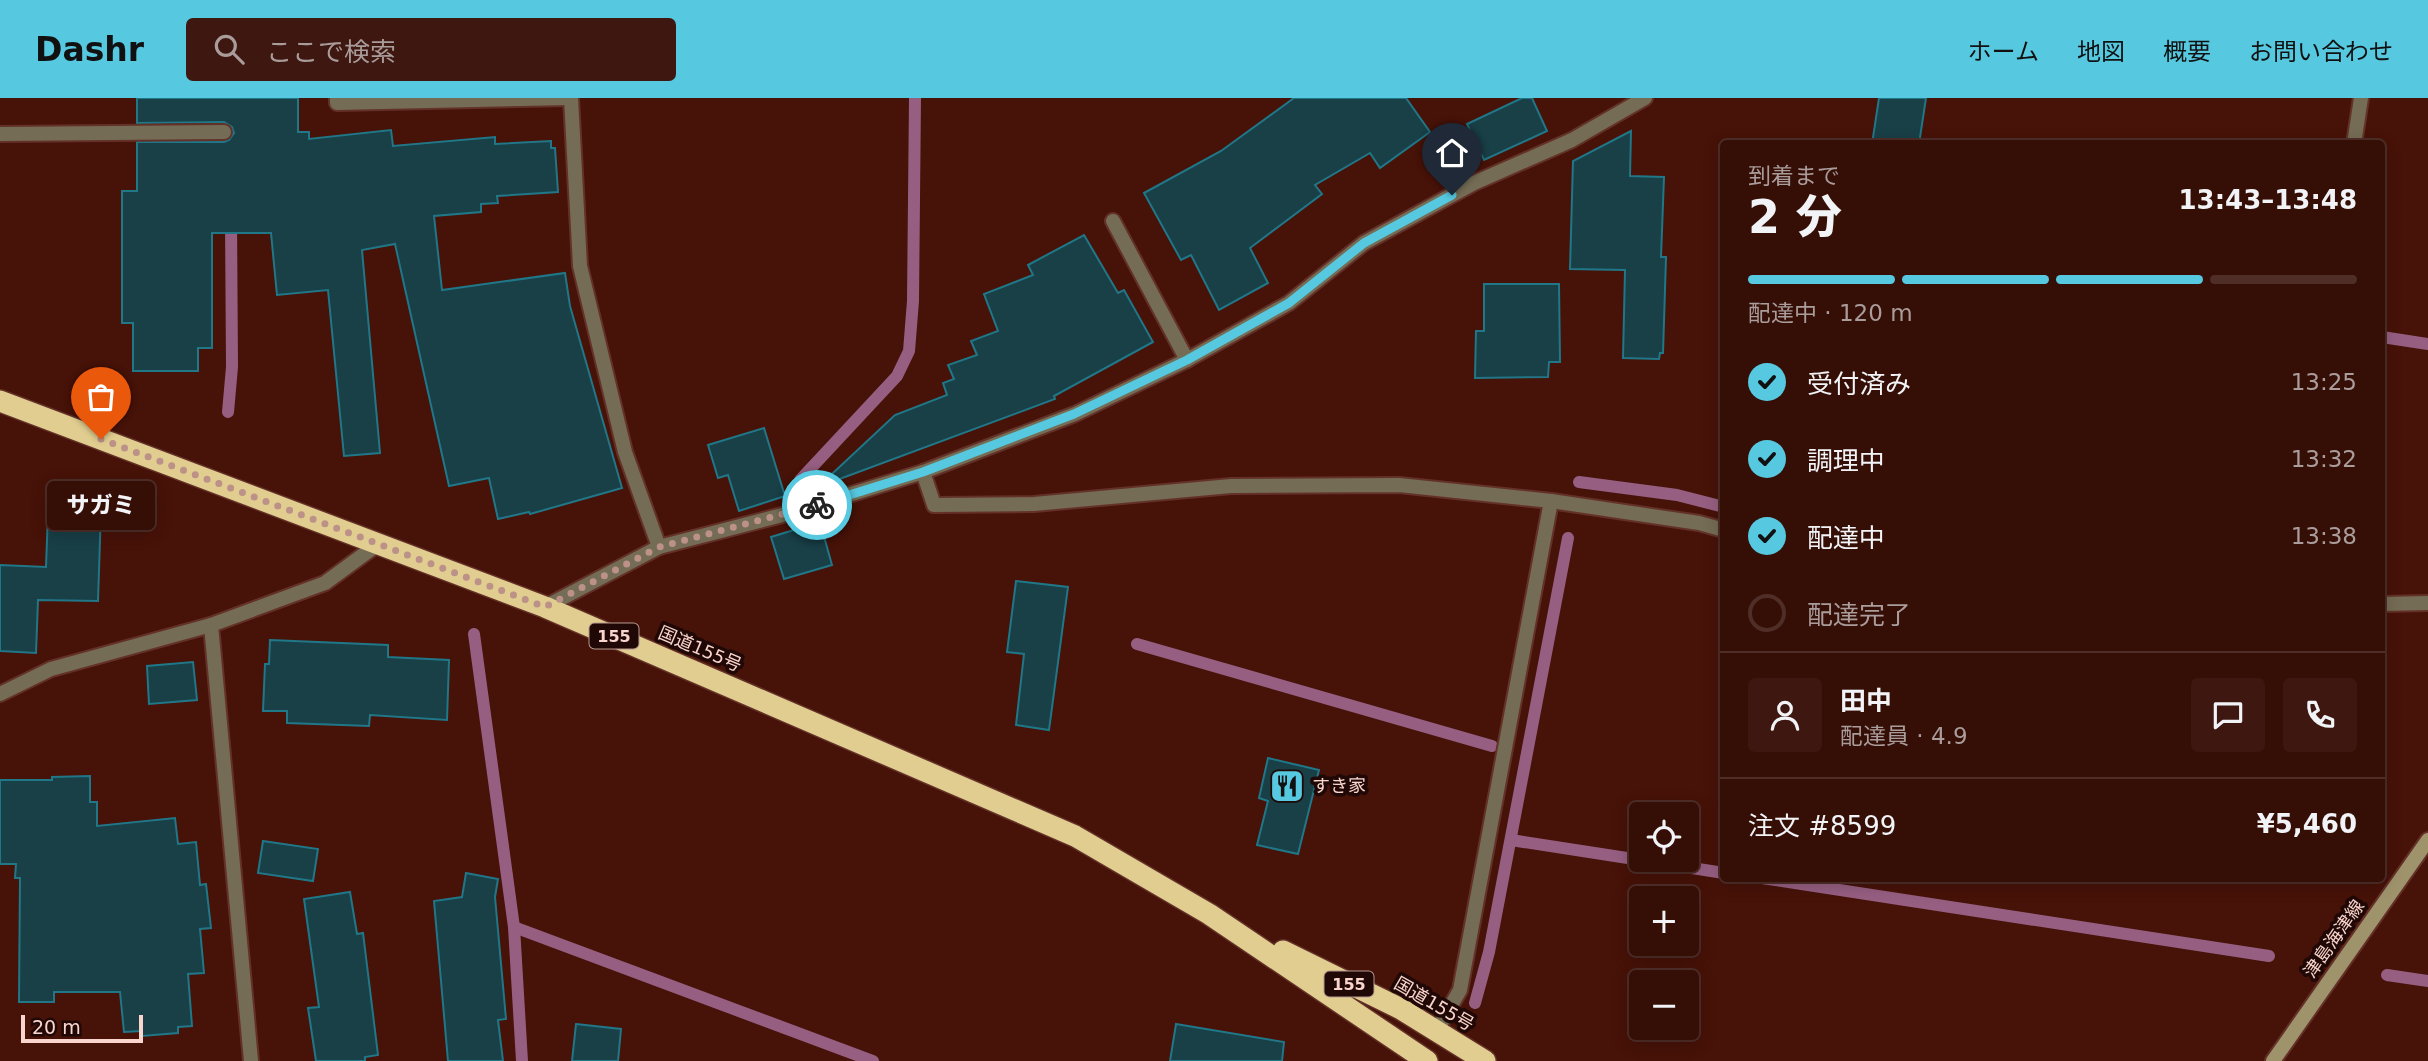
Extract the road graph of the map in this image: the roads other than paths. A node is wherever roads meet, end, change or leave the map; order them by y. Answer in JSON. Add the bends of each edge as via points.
{"nodes":[{"id":1,"x":337,"y":98,"type":"edge"},
{"id":2,"x":570,"y":98,"type":"edge"},
{"id":3,"x":1644,"y":98,"type":"edge"},
{"id":4,"x":2361,"y":98,"type":"edge"},
{"id":5,"x":224,"y":132,"type":"dead end"},
{"id":6,"x":0,"y":134,"type":"edge"},
{"id":7,"x":2355,"y":140,"type":"edge"},
{"id":8,"x":1113,"y":221,"type":"dead end"},
{"id":9,"x":1187,"y":360,"type":"junction"},
{"id":10,"x":0,"y":401,"type":"edge"},
{"id":11,"x":923,"y":472,"type":"junction"},
{"id":12,"x":1551,"y":501,"type":"junction"},
{"id":13,"x":1720,"y":529,"type":"edge"},
{"id":14,"x":378,"y":544,"type":"junction"},
{"id":15,"x":659,"y":547,"type":"junction"},
{"id":16,"x":2428,"y":603,"type":"edge"},
{"id":17,"x":2385,"y":604,"type":"edge"},
{"id":18,"x":545,"y":607,"type":"junction"},
{"id":19,"x":211,"y":625,"type":"junction"},
{"id":20,"x":0,"y":694,"type":"edge"},
{"id":21,"x":2428,"y":840,"type":"edge"},
{"id":22,"x":1209,"y":914,"type":"junction"},
{"id":23,"x":1437,"y":1030,"type":"junction"},
{"id":24,"x":251,"y":1061,"type":"edge"},
{"id":25,"x":1427,"y":1061,"type":"edge"},
{"id":26,"x":1485,"y":1061,"type":"edge"},
{"id":27,"x":2273,"y":1061,"type":"edge"}],
"edges":[{"from":1,"to":2,"type":"street","via":[[337,103]]},
{"from":2,"to":15,"type":"street","via":[[580,265],[625,452]]},
{"from":3,"to":9,"type":"street","via":[[1572,140],[1474,183],[1364,243],[1289,303]]},
{"from":4,"to":7,"type":"street"},
{"from":5,"to":6,"type":"street"},
{"from":8,"to":9,"type":"street"},
{"from":9,"to":11,"type":"street","via":[[1074,414]]},
{"from":10,"to":14,"type":"highway","name":"国道155号","number":"155"},
{"from":11,"to":12,"type":"street","via":[[934,505],[1034,504],[1231,486],[1399,485]]},
{"from":11,"to":15,"type":"street"},
{"from":12,"to":13,"type":"street"},
{"from":12,"to":23,"type":"street","via":[[1460,989]]},
{"from":14,"to":18,"type":"highway","name":"国道155号","number":"155"},
{"from":14,"to":19,"type":"street","via":[[325,583]]},
{"from":15,"to":18,"type":"street"},
{"from":16,"to":17,"type":"street"},
{"from":18,"to":22,"type":"highway","name":"国道155号","number":"155","via":[[1076,836]]},
{"from":19,"to":20,"type":"street","via":[[51,669]]},
{"from":19,"to":24,"type":"street"},
{"from":21,"to":27,"type":"main road","name":"津島海津線"},
{"from":22,"to":23,"type":"highway","name":"国道155号","number":"155"},
{"from":22,"to":25,"type":"highway","name":"国道155号","number":"155"},
{"from":23,"to":26,"type":"highway","name":"国道155号","number":"155"}]}
